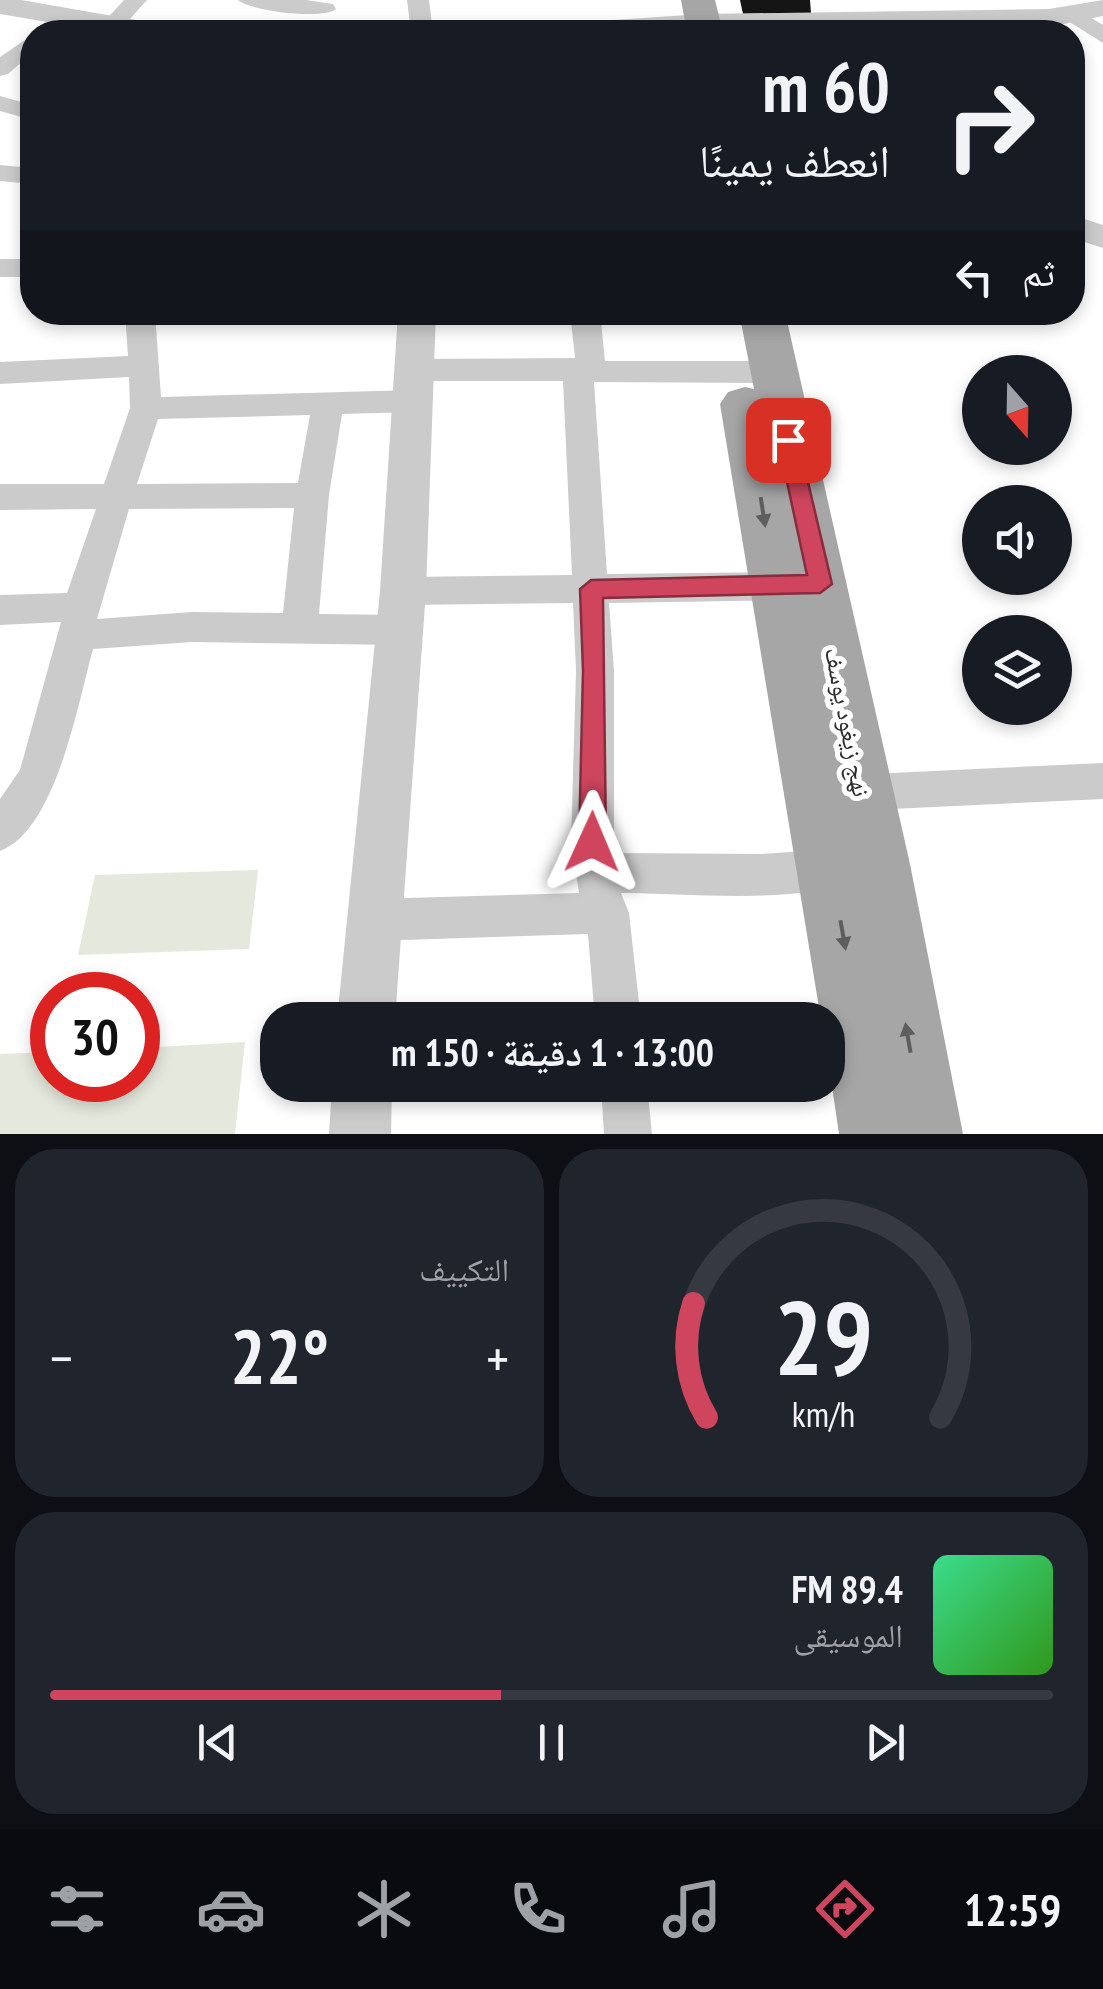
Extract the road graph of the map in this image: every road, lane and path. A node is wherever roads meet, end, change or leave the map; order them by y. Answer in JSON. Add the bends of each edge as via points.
{"nodes":[{"id":1,"x":136,"y":0,"type":"edge"},
{"id":2,"x":249,"y":0,"type":"edge"},
{"id":3,"x":326,"y":4,"type":"edge"},
{"id":4,"x":0,"y":5,"type":"edge"},
{"id":5,"x":1103,"y":7,"type":"edge"},
{"id":6,"x":1073,"y":14,"type":"junction"},
{"id":7,"x":690,"y":19,"type":"edge"},
{"id":8,"x":42,"y":20,"type":"edge"},
{"id":9,"x":117,"y":20,"type":"edge"},
{"id":10,"x":1081,"y":20,"type":"edge"},
{"id":11,"x":20,"y":52,"type":"edge"},
{"id":12,"x":0,"y":69,"type":"edge"},
{"id":13,"x":140,"y":325,"type":"edge"},
{"id":14,"x":416,"y":325,"type":"edge"},
{"id":15,"x":585,"y":325,"type":"edge"},
{"id":16,"x":736,"y":325,"type":"edge"},
{"id":17,"x":761,"y":325,"type":"edge"},
{"id":18,"x":141,"y":366,"type":"junction"},
{"id":19,"x":585,"y":368,"type":"junction"},
{"id":20,"x":756,"y":371,"type":"junction"},
{"id":21,"x":0,"y":372,"type":"edge"},
{"id":22,"x":414,"y":386,"type":"junction"},
{"id":23,"x":328,"y":404,"type":"junction"},
{"id":24,"x":146,"y":408,"type":"junction"},
{"id":25,"x":312,"y":495,"type":"junction"},
{"id":26,"x":0,"y":497,"type":"edge"},
{"id":27,"x":118,"y":498,"type":"junction"},
{"id":28,"x":797,"y":585,"type":"junction"},
{"id":29,"x":591,"y":589,"type":"junction"},
{"id":30,"x":0,"y":610,"type":"edge"},
{"id":31,"x":401,"y":611,"type":"junction"},
{"id":32,"x":79,"y":620,"type":"junction"},
{"id":33,"x":300,"y":628,"type":"junction"},
{"id":34,"x":1103,"y":781,"type":"edge"},
{"id":35,"x":838,"y":793,"type":"junction"},
{"id":36,"x":0,"y":832,"type":"edge"},
{"id":37,"x":831,"y":868,"type":"junction"},
{"id":38,"x":602,"y":893,"type":"junction"},
{"id":39,"x":372,"y":920,"type":"junction"},
{"id":40,"x":367,"y":1002,"type":"edge"},
{"id":41,"x":616,"y":1002,"type":"edge"},
{"id":42,"x":361,"y":1102,"type":"edge"},
{"id":43,"x":625,"y":1102,"type":"edge"},
{"id":44,"x":360,"y":1134,"type":"edge"},
{"id":45,"x":628,"y":1134,"type":"edge"},
{"id":46,"x":877,"y":1134,"type":"edge"},
{"id":47,"x":925,"y":1134,"type":"edge"}],
"edges":[{"from":1,"to":9,"type":"street"},
{"from":2,"to":3,"type":"street"},
{"from":4,"to":8,"type":"street"},
{"from":5,"to":6,"type":"street"},
{"from":6,"to":7,"type":"street"},
{"from":6,"to":10,"type":"street"},
{"from":11,"to":12,"type":"street"},
{"from":13,"to":18,"type":"street"},
{"from":14,"to":22,"type":"street"},
{"from":15,"to":19,"type":"street"},
{"from":16,"to":20,"type":"main road","name":"نهج زيغود يوسف"},
{"from":17,"to":20,"type":"main road","name":"نهج زيغود يوسف"},
{"from":18,"to":21,"type":"street"},
{"from":18,"to":24,"type":"street"},
{"from":19,"to":20,"type":"street"},
{"from":19,"to":22,"type":"street"},
{"from":19,"to":29,"type":"street"},
{"from":20,"to":28,"type":"main road","name":"نهج زيغود يوسف"},
{"from":22,"to":23,"type":"street"},
{"from":22,"to":31,"type":"street"},
{"from":23,"to":24,"type":"street"},
{"from":23,"to":25,"type":"street"},
{"from":24,"to":27,"type":"street"},
{"from":25,"to":27,"type":"street"},
{"from":25,"to":33,"type":"street"},
{"from":26,"to":27,"type":"street"},
{"from":27,"to":32,"type":"street"},
{"from":28,"to":29,"type":"street"},
{"from":28,"to":35,"type":"main road","name":"نهج زيغود يوسف"},
{"from":29,"to":31,"type":"street"},
{"from":29,"to":38,"type":"street"},
{"from":30,"to":32,"type":"street"},
{"from":31,"to":33,"type":"street"},
{"from":31,"to":39,"type":"street"},
{"from":32,"to":33,"type":"street"},
{"from":32,"to":36,"type":"street","via":[[38,778]]},
{"from":34,"to":35,"type":"street"},
{"from":35,"to":37,"type":"main road","name":"نهج زيغود يوسف"},
{"from":47,"to":35,"type":"main road","name":"نهج زيغود يوسف","one_way":true},
{"from":37,"to":38,"type":"street"},
{"from":37,"to":46,"type":"main road","name":"نهج زيغود يوسف","one_way":true},
{"from":38,"to":39,"type":"street"},
{"from":38,"to":41,"type":"street"},
{"from":39,"to":40,"type":"street"},
{"from":42,"to":44,"type":"street"},
{"from":43,"to":45,"type":"street"}]}
